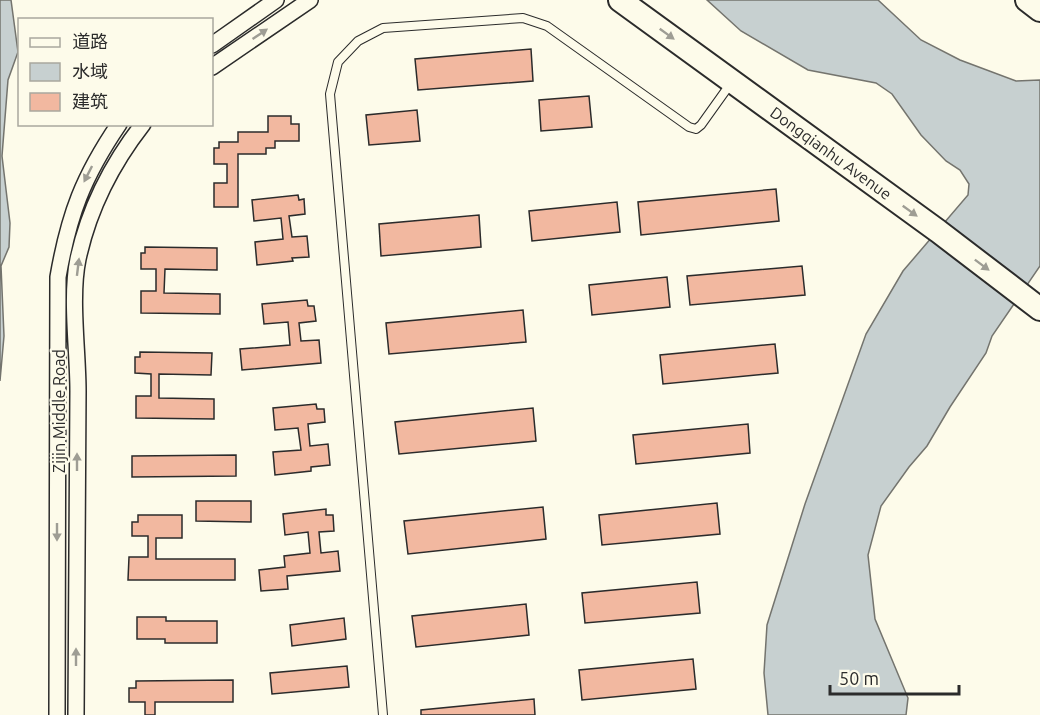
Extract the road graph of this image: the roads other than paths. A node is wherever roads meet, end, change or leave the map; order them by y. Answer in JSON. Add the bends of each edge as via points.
{"nodes":[{"id":1,"x":276,"y":0,"type":"edge"},
{"id":2,"x":310,"y":0,"type":"edge"},
{"id":3,"x":620,"y":0,"type":"edge"},
{"id":4,"x":1027,"y":0,"type":"edge"},
{"id":5,"x":1040,"y":10,"type":"edge"},
{"id":6,"x":213,"y":44,"type":"edge"},
{"id":7,"x":213,"y":66,"type":"edge"},
{"id":8,"x":732,"y":82,"type":"junction"},
{"id":9,"x":118,"y":126,"type":"edge"},
{"id":10,"x":141,"y":126,"type":"edge"},
{"id":11,"x":1033,"y":303,"type":"edge"},
{"id":12,"x":57,"y":715,"type":"edge"},
{"id":13,"x":76,"y":715,"type":"edge"},
{"id":14,"x":383,"y":715,"type":"edge"}],
"edges":[{"from":1,"to":6,"type":"street"},
{"from":7,"to":2,"type":"street","one_way":true},
{"from":3,"to":8,"type":"main road","name":"Dongqianhu Avenue","one_way":true},
{"from":4,"to":5,"type":"main road"},
{"from":8,"to":11,"type":"main road","name":"Dongqianhu Avenue","one_way":true},
{"from":8,"to":14,"type":"lane","via":[[701,125],[696,129],[689,127],[548,26],[523,18],[383,28],[358,41],[338,62],[330,94]]},
{"from":9,"to":12,"type":"street","name":"Zijin Middle Road","one_way":true,"via":[[88,173],[75,203],[58,276]]},
{"from":13,"to":10,"type":"street","name":"Zijin Middle Road","one_way":true,"via":[[75,287],[92,208]]}]}
